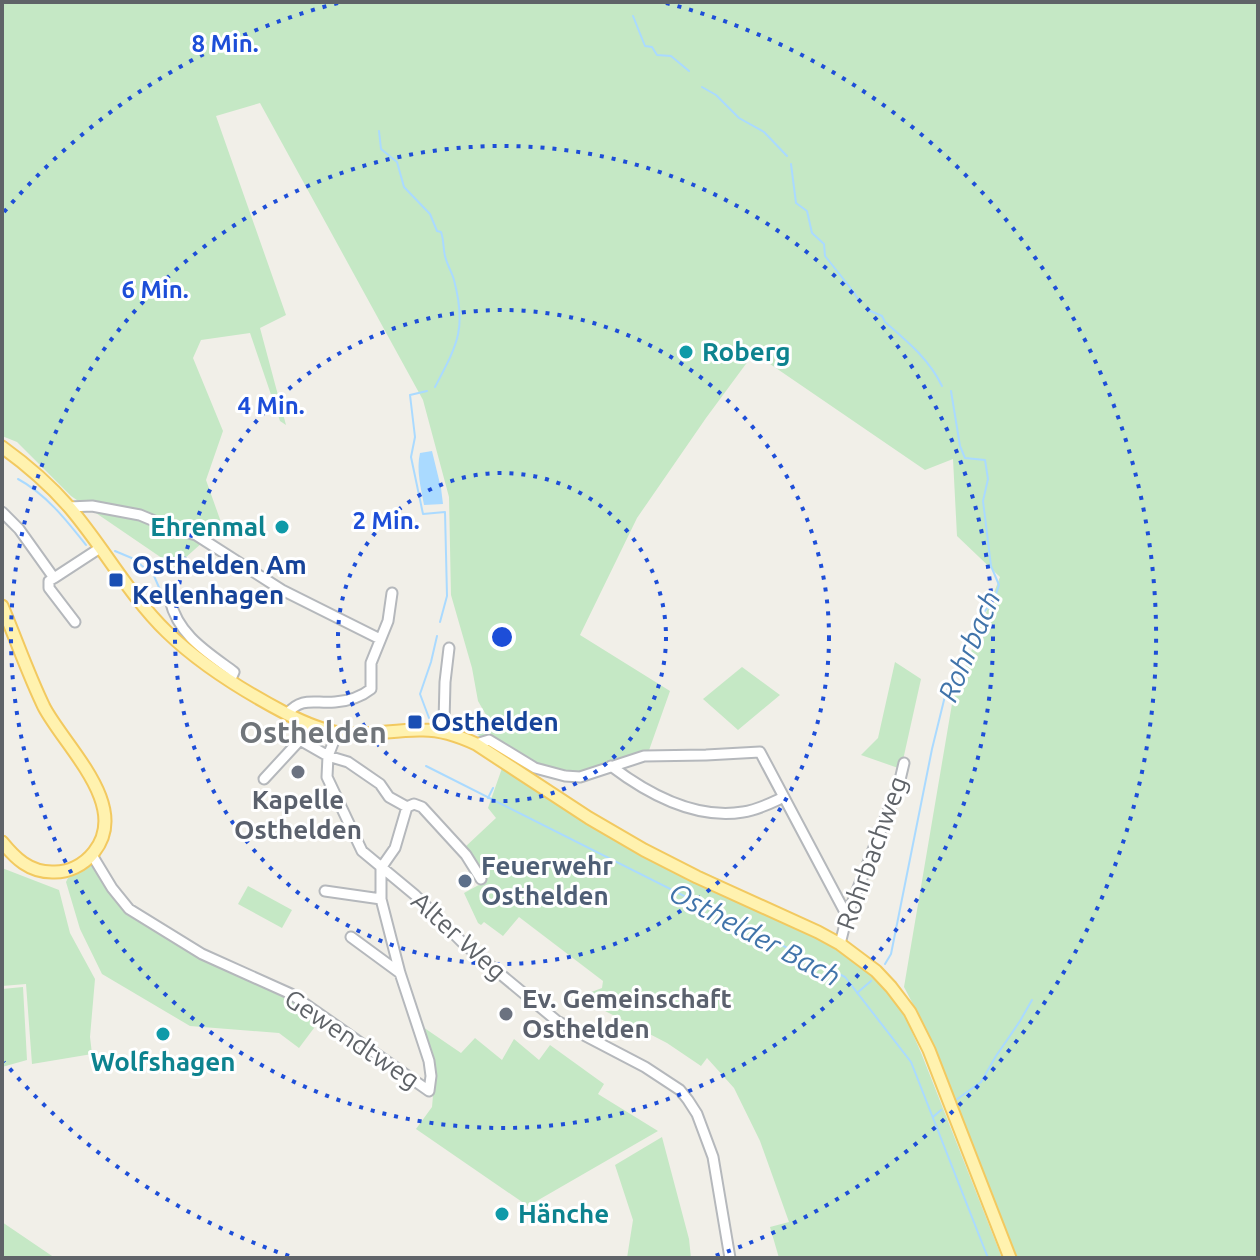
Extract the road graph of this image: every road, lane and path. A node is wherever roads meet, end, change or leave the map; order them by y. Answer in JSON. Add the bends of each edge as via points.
{"nodes":[{"id":1,"x":2,"y":447,"type":"edge"},
{"id":2,"x":69,"y":507,"type":"junction"},
{"id":3,"x":2,"y":512,"type":"edge"},
{"id":4,"x":100,"y":548,"type":"junction"},
{"id":5,"x":54,"y":578,"type":"junction"},
{"id":6,"x":392,"y":593,"type":"dead end"},
{"id":7,"x":170,"y":600,"type":"dead end"},
{"id":8,"x":2,"y":606,"type":"edge"},
{"id":9,"x":75,"y":622,"type":"dead end"},
{"id":10,"x":380,"y":639,"type":"junction"},
{"id":11,"x":449,"y":648,"type":"dead end"},
{"id":12,"x":230,"y":681,"type":"junction"},
{"id":13,"x":287,"y":714,"type":"junction"},
{"id":14,"x":308,"y":723,"type":"junction"},
{"id":15,"x":440,"y":731,"type":"junction"},
{"id":16,"x":337,"y":733,"type":"junction"},
{"id":17,"x":300,"y":740,"type":"junction"},
{"id":18,"x":476,"y":744,"type":"junction"},
{"id":19,"x":328,"y":756,"type":"junction"},
{"id":20,"x":904,"y":763,"type":"dead end"},
{"id":21,"x":611,"y":766,"type":"junction"},
{"id":22,"x":264,"y":779,"type":"dead end"},
{"id":23,"x":784,"y":797,"type":"junction"},
{"id":24,"x":407,"y":807,"type":"junction"},
{"id":25,"x":2,"y":842,"type":"edge"},
{"id":26,"x":92,"y":855,"type":"junction"},
{"id":27,"x":381,"y":868,"type":"junction"},
{"id":28,"x":481,"y":879,"type":"dead end"},
{"id":29,"x":325,"y":891,"type":"dead end"},
{"id":30,"x":381,"y":899,"type":"junction"},
{"id":31,"x":847,"y":916,"type":"junction"},
{"id":32,"x":351,"y":937,"type":"dead end"},
{"id":33,"x":840,"y":944,"type":"junction"},
{"id":34,"x":400,"y":973,"type":"junction"},
{"id":35,"x":730,"y":1258,"type":"edge"},
{"id":36,"x":1010,"y":1258,"type":"edge"}],
"edges":[{"from":1,"to":2,"type":"main road"},
{"from":2,"to":4,"type":"main road"},
{"from":2,"to":10,"type":"street","via":[[140,515],[196,535],[282,590]]},
{"from":3,"to":5,"type":"street"},
{"from":4,"to":5,"type":"street"},
{"from":4,"to":12,"type":"main road","via":[[167,632]]},
{"from":5,"to":9,"type":"street","via":[[49,588]]},
{"from":6,"to":10,"type":"street"},
{"from":7,"to":12,"type":"street","via":[[193,643],[234,672]]},
{"from":8,"to":26,"type":"main road","via":[[46,711],[103,805],[103,837]]},
{"from":10,"to":13,"type":"street","via":[[371,663],[371,689],[363,696],[302,703]]},
{"from":11,"to":15,"type":"street"},
{"from":12,"to":13,"type":"main road"},
{"from":13,"to":14,"type":"main road"},
{"from":14,"to":16,"type":"main road"},
{"from":14,"to":17,"type":"street"},
{"from":15,"to":16,"type":"main road"},
{"from":15,"to":18,"type":"main road"},
{"from":16,"to":19,"type":"street"},
{"from":17,"to":19,"type":"street"},
{"from":17,"to":22,"type":"street"},
{"from":18,"to":21,"type":"street","via":[[489,740],[535,768],[565,776],[580,777]]},
{"from":18,"to":33,"type":"main road","via":[[644,850]]},
{"from":19,"to":24,"type":"street","via":[[348,762]]},
{"from":19,"to":27,"type":"street","name":"Alter Weg","via":[[327,777],[350,826],[362,851]]},
{"from":20,"to":31,"type":"street","name":"Rohrbachweg"},
{"from":21,"to":23,"type":"street","via":[[672,802],[714,814],[744,812]]},
{"from":21,"to":23,"type":"street","via":[[644,756],[760,752]]},
{"from":23,"to":31,"type":"street"},
{"from":24,"to":27,"type":"street","via":[[395,848]]},
{"from":24,"to":28,"type":"street","via":[[422,807]]},
{"from":25,"to":26,"type":"main road","via":[[25,865],[44,872],[74,868]]},
{"from":26,"to":34,"type":"street","name":"Gewendtweg","via":[[129,909],[202,954],[291,994],[429,1091],[429,1061]]},
{"from":27,"to":30,"type":"street","name":"Gewendtweg"},
{"from":27,"to":35,"type":"street","name":"Alter Weg","via":[[557,1021],[680,1090],[697,1114],[713,1157]]},
{"from":29,"to":30,"type":"street"},
{"from":30,"to":34,"type":"street","name":"Gewendtweg"},
{"from":31,"to":33,"type":"street","name":"Rohrbachweg"},
{"from":32,"to":34,"type":"street"},
{"from":33,"to":36,"type":"main road","via":[[876,971],[910,1012]]}]}
